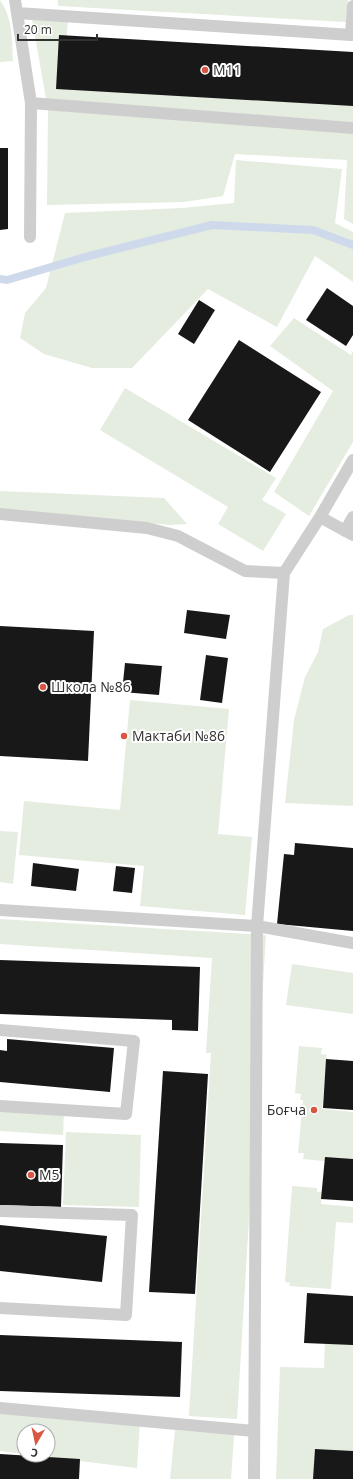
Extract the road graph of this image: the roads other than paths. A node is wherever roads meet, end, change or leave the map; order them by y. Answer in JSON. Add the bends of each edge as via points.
{"nodes":[{"id":1,"x":15,"y":0,"type":"edge"},
{"id":2,"x":353,"y":6,"type":"edge"},
{"id":3,"x":17,"y":13,"type":"junction"},
{"id":4,"x":30,"y":103,"type":"junction"},
{"id":5,"x":353,"y":128,"type":"edge"},
{"id":6,"x":30,"y":237,"type":"dead end"},
{"id":7,"x":353,"y":460,"type":"edge"},
{"id":8,"x":0,"y":514,"type":"edge"},
{"id":9,"x":320,"y":517,"type":"junction"},
{"id":10,"x":353,"y":517,"type":"edge"},
{"id":11,"x":349,"y":533,"type":"edge"},
{"id":12,"x":284,"y":573,"type":"junction"},
{"id":13,"x":0,"y":910,"type":"edge"},
{"id":14,"x":257,"y":926,"type":"junction"},
{"id":15,"x":353,"y":943,"type":"edge"},
{"id":16,"x":0,"y":1030,"type":"edge"},
{"id":17,"x":0,"y":1106,"type":"edge"},
{"id":18,"x":0,"y":1211,"type":"edge"},
{"id":19,"x":0,"y":1308,"type":"edge"},
{"id":20,"x":0,"y":1408,"type":"edge"},
{"id":21,"x":254,"y":1430,"type":"junction"},
{"id":22,"x":254,"y":1479,"type":"edge"}],
"edges":[{"from":1,"to":3,"type":"lane"},
{"from":2,"to":3,"type":"lane","via":[[351,35]]},
{"from":3,"to":4,"type":"lane"},
{"from":4,"to":5,"type":"lane"},
{"from":4,"to":6,"type":"lane"},
{"from":7,"to":9,"type":"lane"},
{"from":8,"to":12,"type":"lane","via":[[147,528],[178,536],[245,570]]},
{"from":9,"to":11,"type":"lane"},
{"from":9,"to":12,"type":"lane"},
{"from":10,"to":11,"type":"lane"},
{"from":12,"to":14,"type":"lane"},
{"from":13,"to":14,"type":"lane"},
{"from":14,"to":15,"type":"lane"},
{"from":14,"to":21,"type":"lane"},
{"from":16,"to":17,"type":"lane","via":[[134,1041],[126,1114]]},
{"from":18,"to":19,"type":"lane","via":[[132,1215],[126,1315]]},
{"from":20,"to":21,"type":"lane"},
{"from":21,"to":22,"type":"lane"}]}
